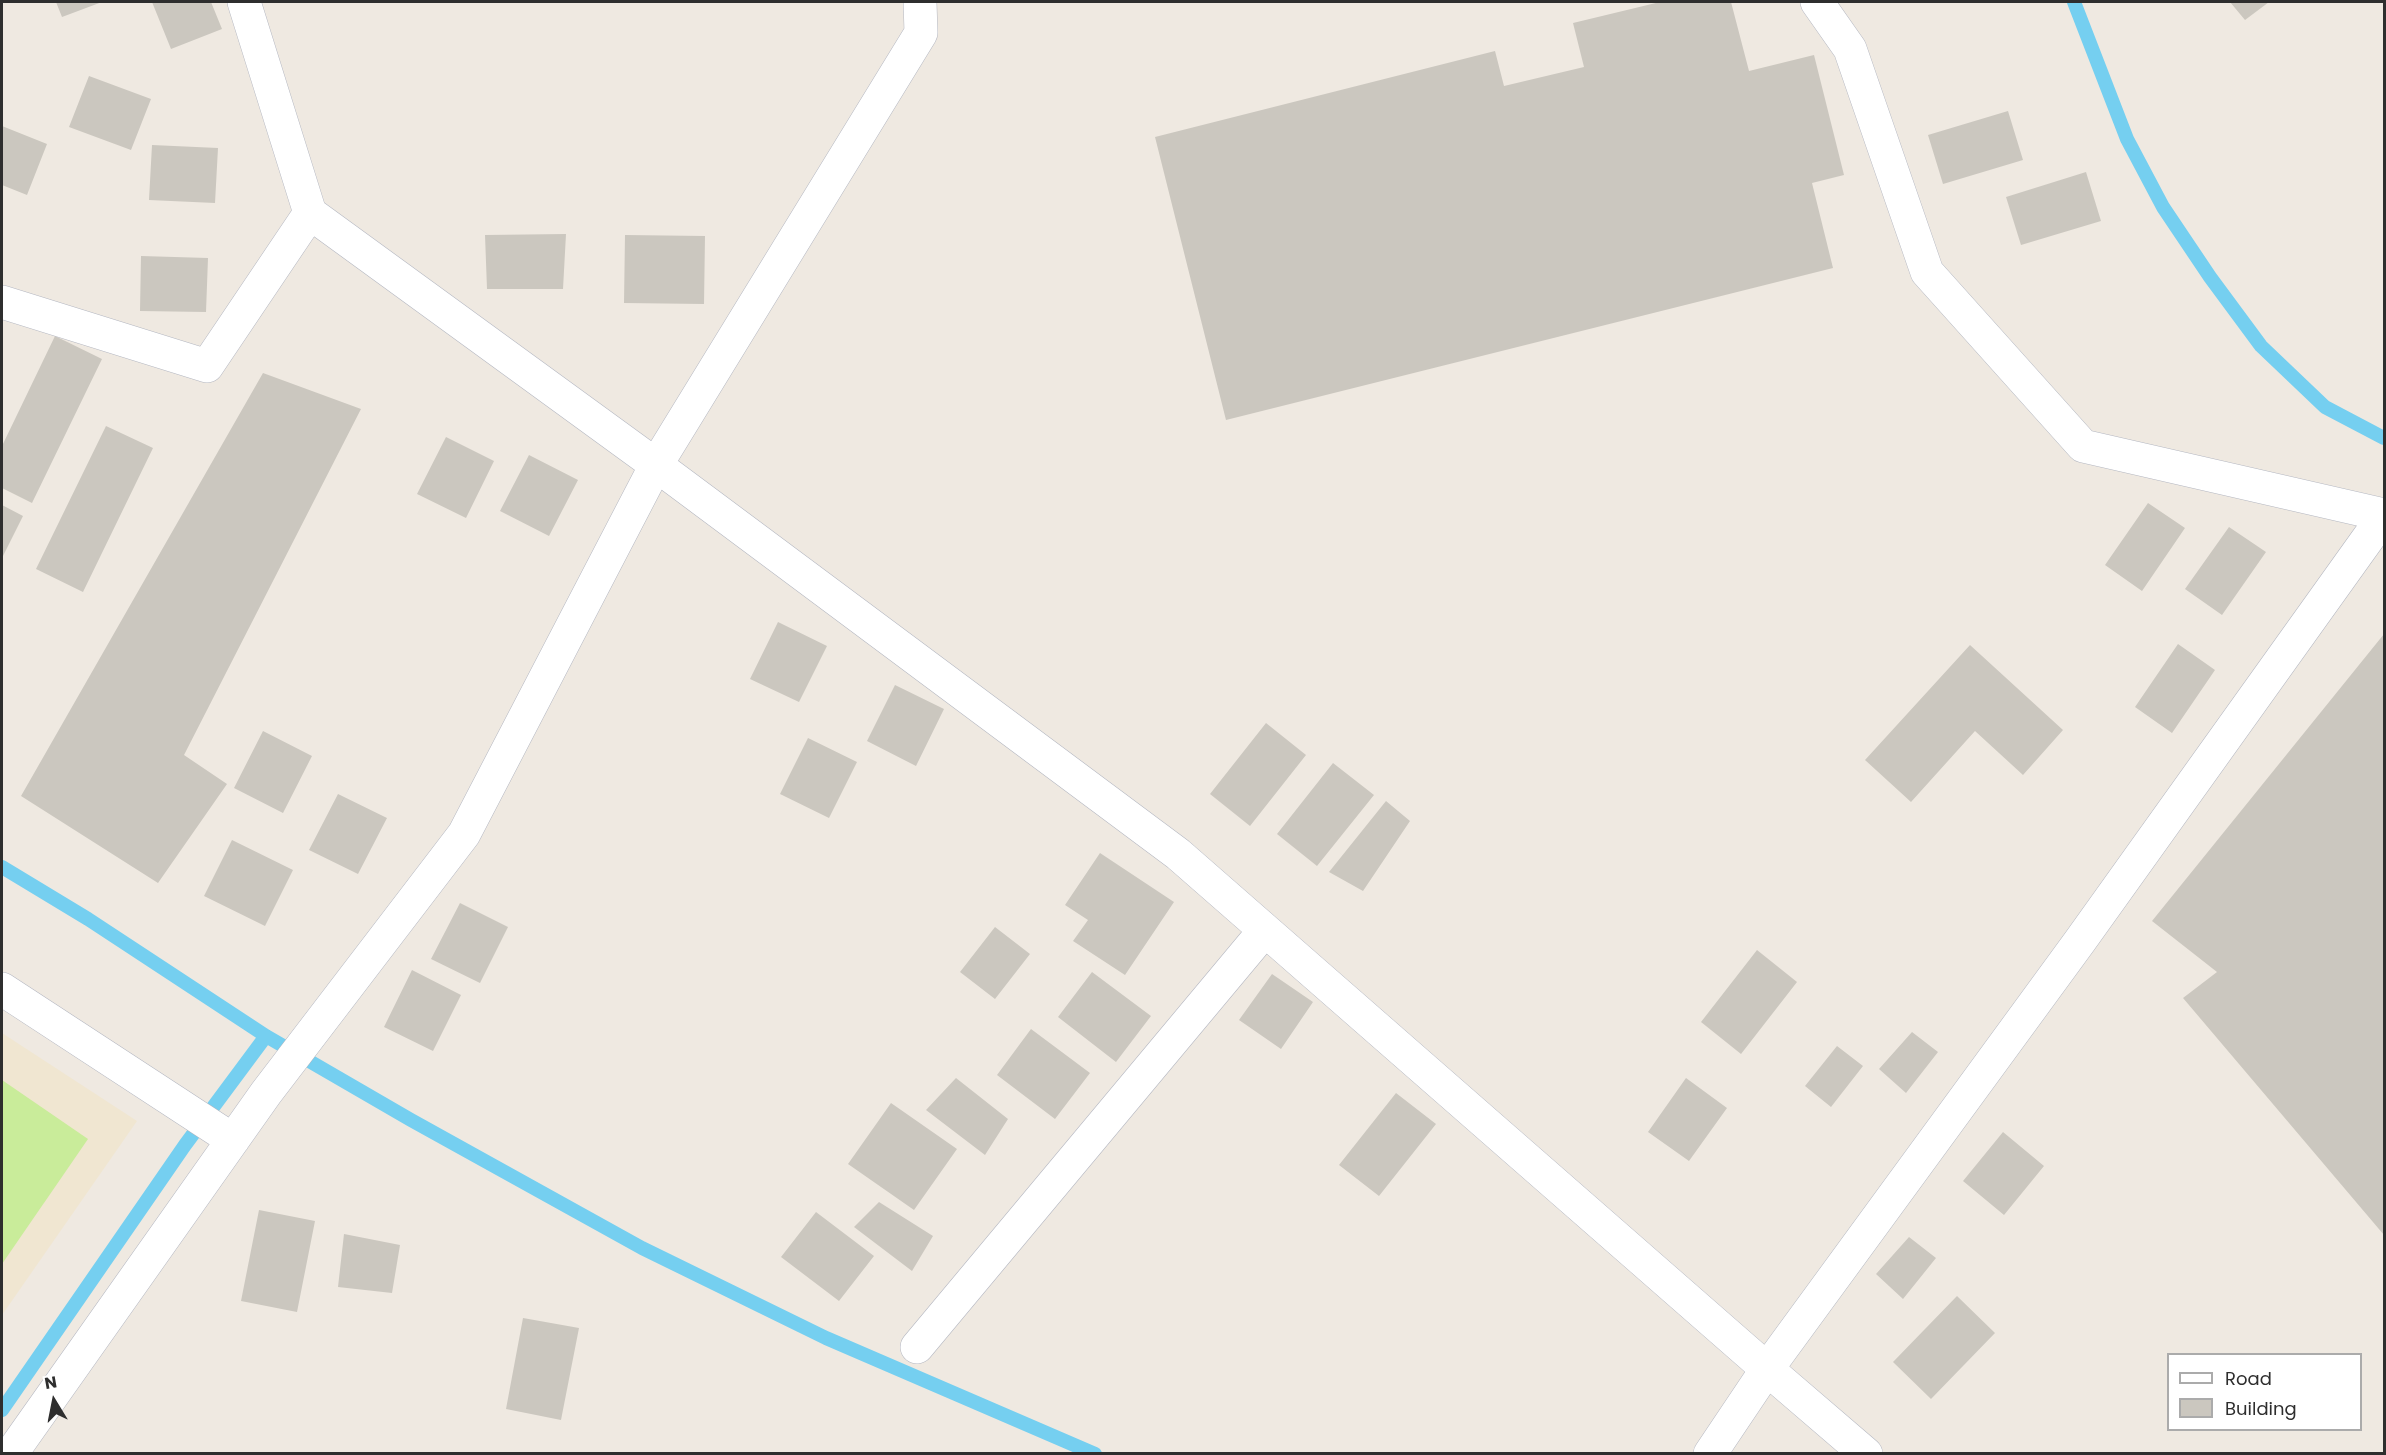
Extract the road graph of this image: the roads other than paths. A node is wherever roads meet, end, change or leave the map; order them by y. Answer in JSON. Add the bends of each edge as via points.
{"nodes":[{"id":1,"x":244,"y":2,"type":"edge"},
{"id":2,"x":920,"y":2,"type":"edge"},
{"id":3,"x":1817,"y":2,"type":"edge"},
{"id":4,"x":310,"y":213,"type":"junction"},
{"id":5,"x":2,"y":302,"type":"edge"},
{"id":6,"x":656,"y":465,"type":"junction"},
{"id":7,"x":2385,"y":515,"type":"edge"},
{"id":8,"x":1265,"y":930,"type":"junction"},
{"id":9,"x":2,"y":989,"type":"edge"},
{"id":10,"x":225,"y":1135,"type":"junction"},
{"id":11,"x":917,"y":1347,"type":"dead end"},
{"id":12,"x":1767,"y":1369,"type":"junction"},
{"id":13,"x":11,"y":1454,"type":"edge"},
{"id":14,"x":1710,"y":1454,"type":"edge"},
{"id":15,"x":1866,"y":1454,"type":"edge"}],
"edges":[{"from":1,"to":4,"type":"street"},
{"from":2,"to":6,"type":"street","via":[[921,33]]},
{"from":3,"to":7,"type":"street","via":[[1850,49],[1927,272],[2083,446]]},
{"from":4,"to":5,"type":"street","via":[[207,366]]},
{"from":4,"to":6,"type":"street"},
{"from":6,"to":8,"type":"street","via":[[1178,854]]},
{"from":6,"to":10,"type":"street","via":[[464,834],[266,1093]]},
{"from":7,"to":12,"type":"street"},
{"from":8,"to":11,"type":"street"},
{"from":8,"to":12,"type":"street"},
{"from":9,"to":10,"type":"street"},
{"from":10,"to":13,"type":"street"},
{"from":12,"to":14,"type":"street"},
{"from":12,"to":15,"type":"street"}]}
